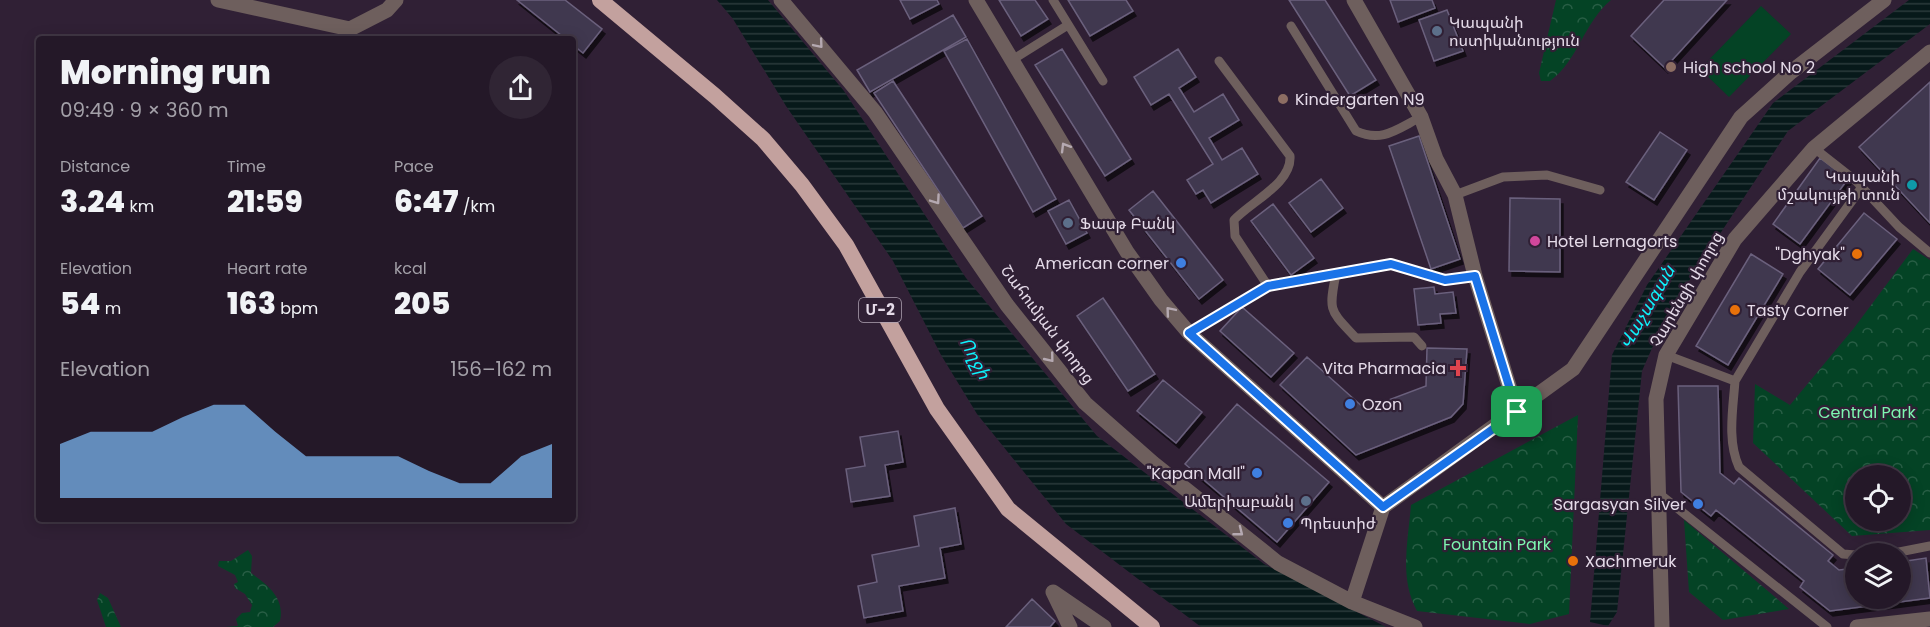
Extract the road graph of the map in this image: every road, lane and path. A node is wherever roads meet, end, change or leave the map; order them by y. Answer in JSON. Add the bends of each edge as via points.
{"nodes":[{"id":1,"x":218,"y":0,"type":"edge"},
{"id":2,"x":396,"y":0,"type":"edge"},
{"id":3,"x":600,"y":0,"type":"edge"},
{"id":4,"x":781,"y":0,"type":"edge"},
{"id":5,"x":976,"y":0,"type":"edge"},
{"id":6,"x":1053,"y":0,"type":"edge"},
{"id":7,"x":1354,"y":0,"type":"edge"},
{"id":8,"x":1884,"y":0,"type":"edge"},
{"id":9,"x":1068,"y":25,"type":"junction"},
{"id":10,"x":1291,"y":26,"type":"dead end"},
{"id":11,"x":350,"y":34,"type":"edge"},
{"id":12,"x":1930,"y":52,"type":"edge"},
{"id":13,"x":1012,"y":60,"type":"junction"},
{"id":14,"x":1219,"y":61,"type":"dead end"},
{"id":15,"x":1103,"y":81,"type":"dead end"},
{"id":16,"x":1421,"y":117,"type":"junction"},
{"id":17,"x":1814,"y":148,"type":"junction"},
{"id":18,"x":1862,"y":187,"type":"junction"},
{"id":19,"x":1600,"y":190,"type":"dead end"},
{"id":20,"x":1455,"y":195,"type":"junction"},
{"id":21,"x":1930,"y":253,"type":"edge"},
{"id":22,"x":1336,"y":274,"type":"junction"},
{"id":23,"x":1475,"y":276,"type":"junction"},
{"id":24,"x":1268,"y":286,"type":"junction"},
{"id":25,"x":1189,"y":333,"type":"junction"},
{"id":26,"x":1422,"y":346,"type":"dead end"},
{"id":27,"x":1666,"y":355,"type":"junction"},
{"id":28,"x":1735,"y":381,"type":"junction"},
{"id":29,"x":1517,"y":412,"type":"junction"},
{"id":30,"x":1658,"y":492,"type":"junction"},
{"id":31,"x":1383,"y":507,"type":"junction"},
{"id":32,"x":1930,"y":546,"type":"edge"},
{"id":33,"x":1911,"y":550,"type":"edge"},
{"id":34,"x":1845,"y":554,"type":"edge"},
{"id":35,"x":1352,"y":602,"type":"junction"},
{"id":36,"x":1930,"y":619,"type":"edge"},
{"id":37,"x":1070,"y":627,"type":"edge"},
{"id":38,"x":1104,"y":627,"type":"edge"},
{"id":39,"x":1152,"y":627,"type":"edge"},
{"id":40,"x":1415,"y":627,"type":"edge"},
{"id":41,"x":1662,"y":627,"type":"edge"},
{"id":42,"x":1827,"y":627,"type":"edge"},
{"id":43,"x":1857,"y":627,"type":"edge"}],
"edges":[{"from":1,"to":11,"type":"street"},
{"from":2,"to":11,"type":"street"},
{"from":3,"to":39,"type":"highway","number":"Մ-2","via":[[763,139],[846,245],[937,409],[1008,508]]},
{"from":4,"to":35,"type":"street","name":"Շահումյան փողոց","one_way":true,"via":[[875,112],[1007,305],[1085,403],[1278,563]]},
{"from":5,"to":13,"type":"street"},
{"from":6,"to":9,"type":"lane"},
{"from":7,"to":16,"type":"street"},
{"from":8,"to":29,"type":"street","via":[[1791,72],[1742,117],[1573,369]]},
{"from":9,"to":13,"type":"lane"},
{"from":9,"to":15,"type":"lane"},
{"from":10,"to":16,"type":"lane","via":[[1356,131],[1370,137],[1385,135]]},
{"from":12,"to":17,"type":"street","name":"Չարենցի փողոց"},
{"from":25,"to":13,"type":"street","one_way":true,"via":[[1127,252]]},
{"from":14,"to":24,"type":"lane","via":[[1290,156],[1291,166],[1284,179],[1234,220],[1235,236]]},
{"from":16,"to":20,"type":"street","via":[[1436,159]]},
{"from":17,"to":18,"type":"lane"},
{"from":17,"to":27,"type":"street","name":"Չարենցի փողոց","via":[[1735,239]]},
{"from":18,"to":21,"type":"lane"},
{"from":18,"to":28,"type":"lane","via":[[1800,272]]},
{"from":19,"to":20,"type":"lane","via":[[1547,175],[1503,177]]},
{"from":20,"to":23,"type":"street"},
{"from":22,"to":23,"type":"lane","via":[[1391,264],[1445,280]]},
{"from":22,"to":24,"type":"lane"},
{"from":22,"to":26,"type":"lane","via":[[1330,303],[1334,315],[1356,338],[1414,337]]},
{"from":23,"to":29,"type":"street"},
{"from":24,"to":25,"type":"lane"},
{"from":25,"to":31,"type":"street"},
{"from":27,"to":28,"type":"lane"},
{"from":27,"to":30,"type":"street","name":"Չարենցի փողոց","via":[[1656,399]]},
{"from":28,"to":34,"type":"lane","via":[[1733,454],[1739,467]]},
{"from":29,"to":31,"type":"street"},
{"from":30,"to":41,"type":"street","name":"Չարենցի փողոց"},
{"from":30,"to":42,"type":"lane"},
{"from":31,"to":35,"type":"street"},
{"from":32,"to":33,"type":"lane"},
{"from":35,"to":40,"type":"street","name":"Շահումյան փողոց"},
{"from":36,"to":43,"type":"street"},
{"from":37,"to":38,"type":"street","via":[[1053,592]]}]}
